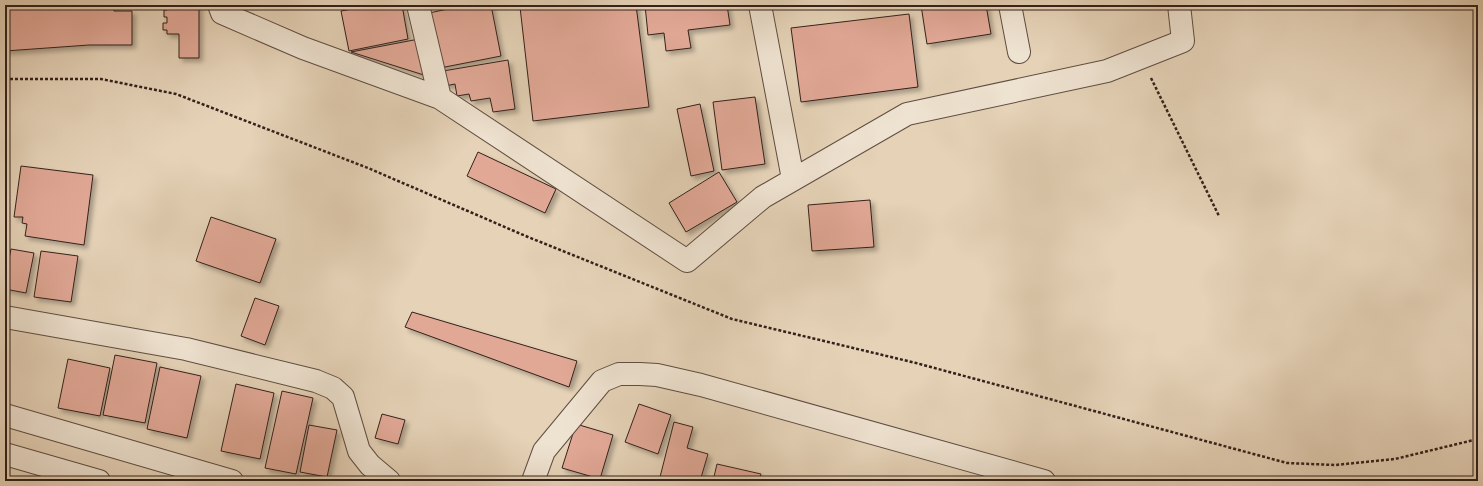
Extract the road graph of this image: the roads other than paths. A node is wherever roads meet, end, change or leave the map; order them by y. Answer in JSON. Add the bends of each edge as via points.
{"nodes":[{"id":1,"x":219,"y":5,"type":"edge"},
{"id":2,"x":418,"y":5,"type":"edge"},
{"id":3,"x":760,"y":5,"type":"edge"},
{"id":4,"x":1010,"y":5,"type":"edge"},
{"id":5,"x":1178,"y":5,"type":"edge"},
{"id":6,"x":1019,"y":52,"type":"dead end"},
{"id":7,"x":440,"y":98,"type":"junction"},
{"id":8,"x":793,"y":179,"type":"junction"},
{"id":9,"x":5,"y":317,"type":"edge"},
{"id":10,"x":5,"y":415,"type":"edge"},
{"id":11,"x":5,"y":454,"type":"edge"},
{"id":12,"x":99,"y":481,"type":"edge"},
{"id":13,"x":232,"y":481,"type":"edge"},
{"id":14,"x":389,"y":481,"type":"edge"},
{"id":15,"x":533,"y":481,"type":"edge"},
{"id":16,"x":1044,"y":481,"type":"edge"}],
"edges":[{"from":1,"to":7,"type":"street","via":[[222,13],[302,48]]},
{"from":2,"to":7,"type":"street"},
{"from":3,"to":8,"type":"street"},
{"from":4,"to":6,"type":"street"},
{"from":5,"to":8,"type":"street","via":[[1184,41],[1107,71],[907,114]]},
{"from":7,"to":8,"type":"street","via":[[687,261],[762,197]]},
{"from":9,"to":14,"type":"street","via":[[186,349],[316,381],[333,388],[344,398],[348,408],[358,451]]},
{"from":10,"to":13,"type":"street"},
{"from":11,"to":12,"type":"street"},
{"from":15,"to":16,"type":"street","via":[[544,450],[602,381],[619,374],[657,375],[701,385]]}]}
